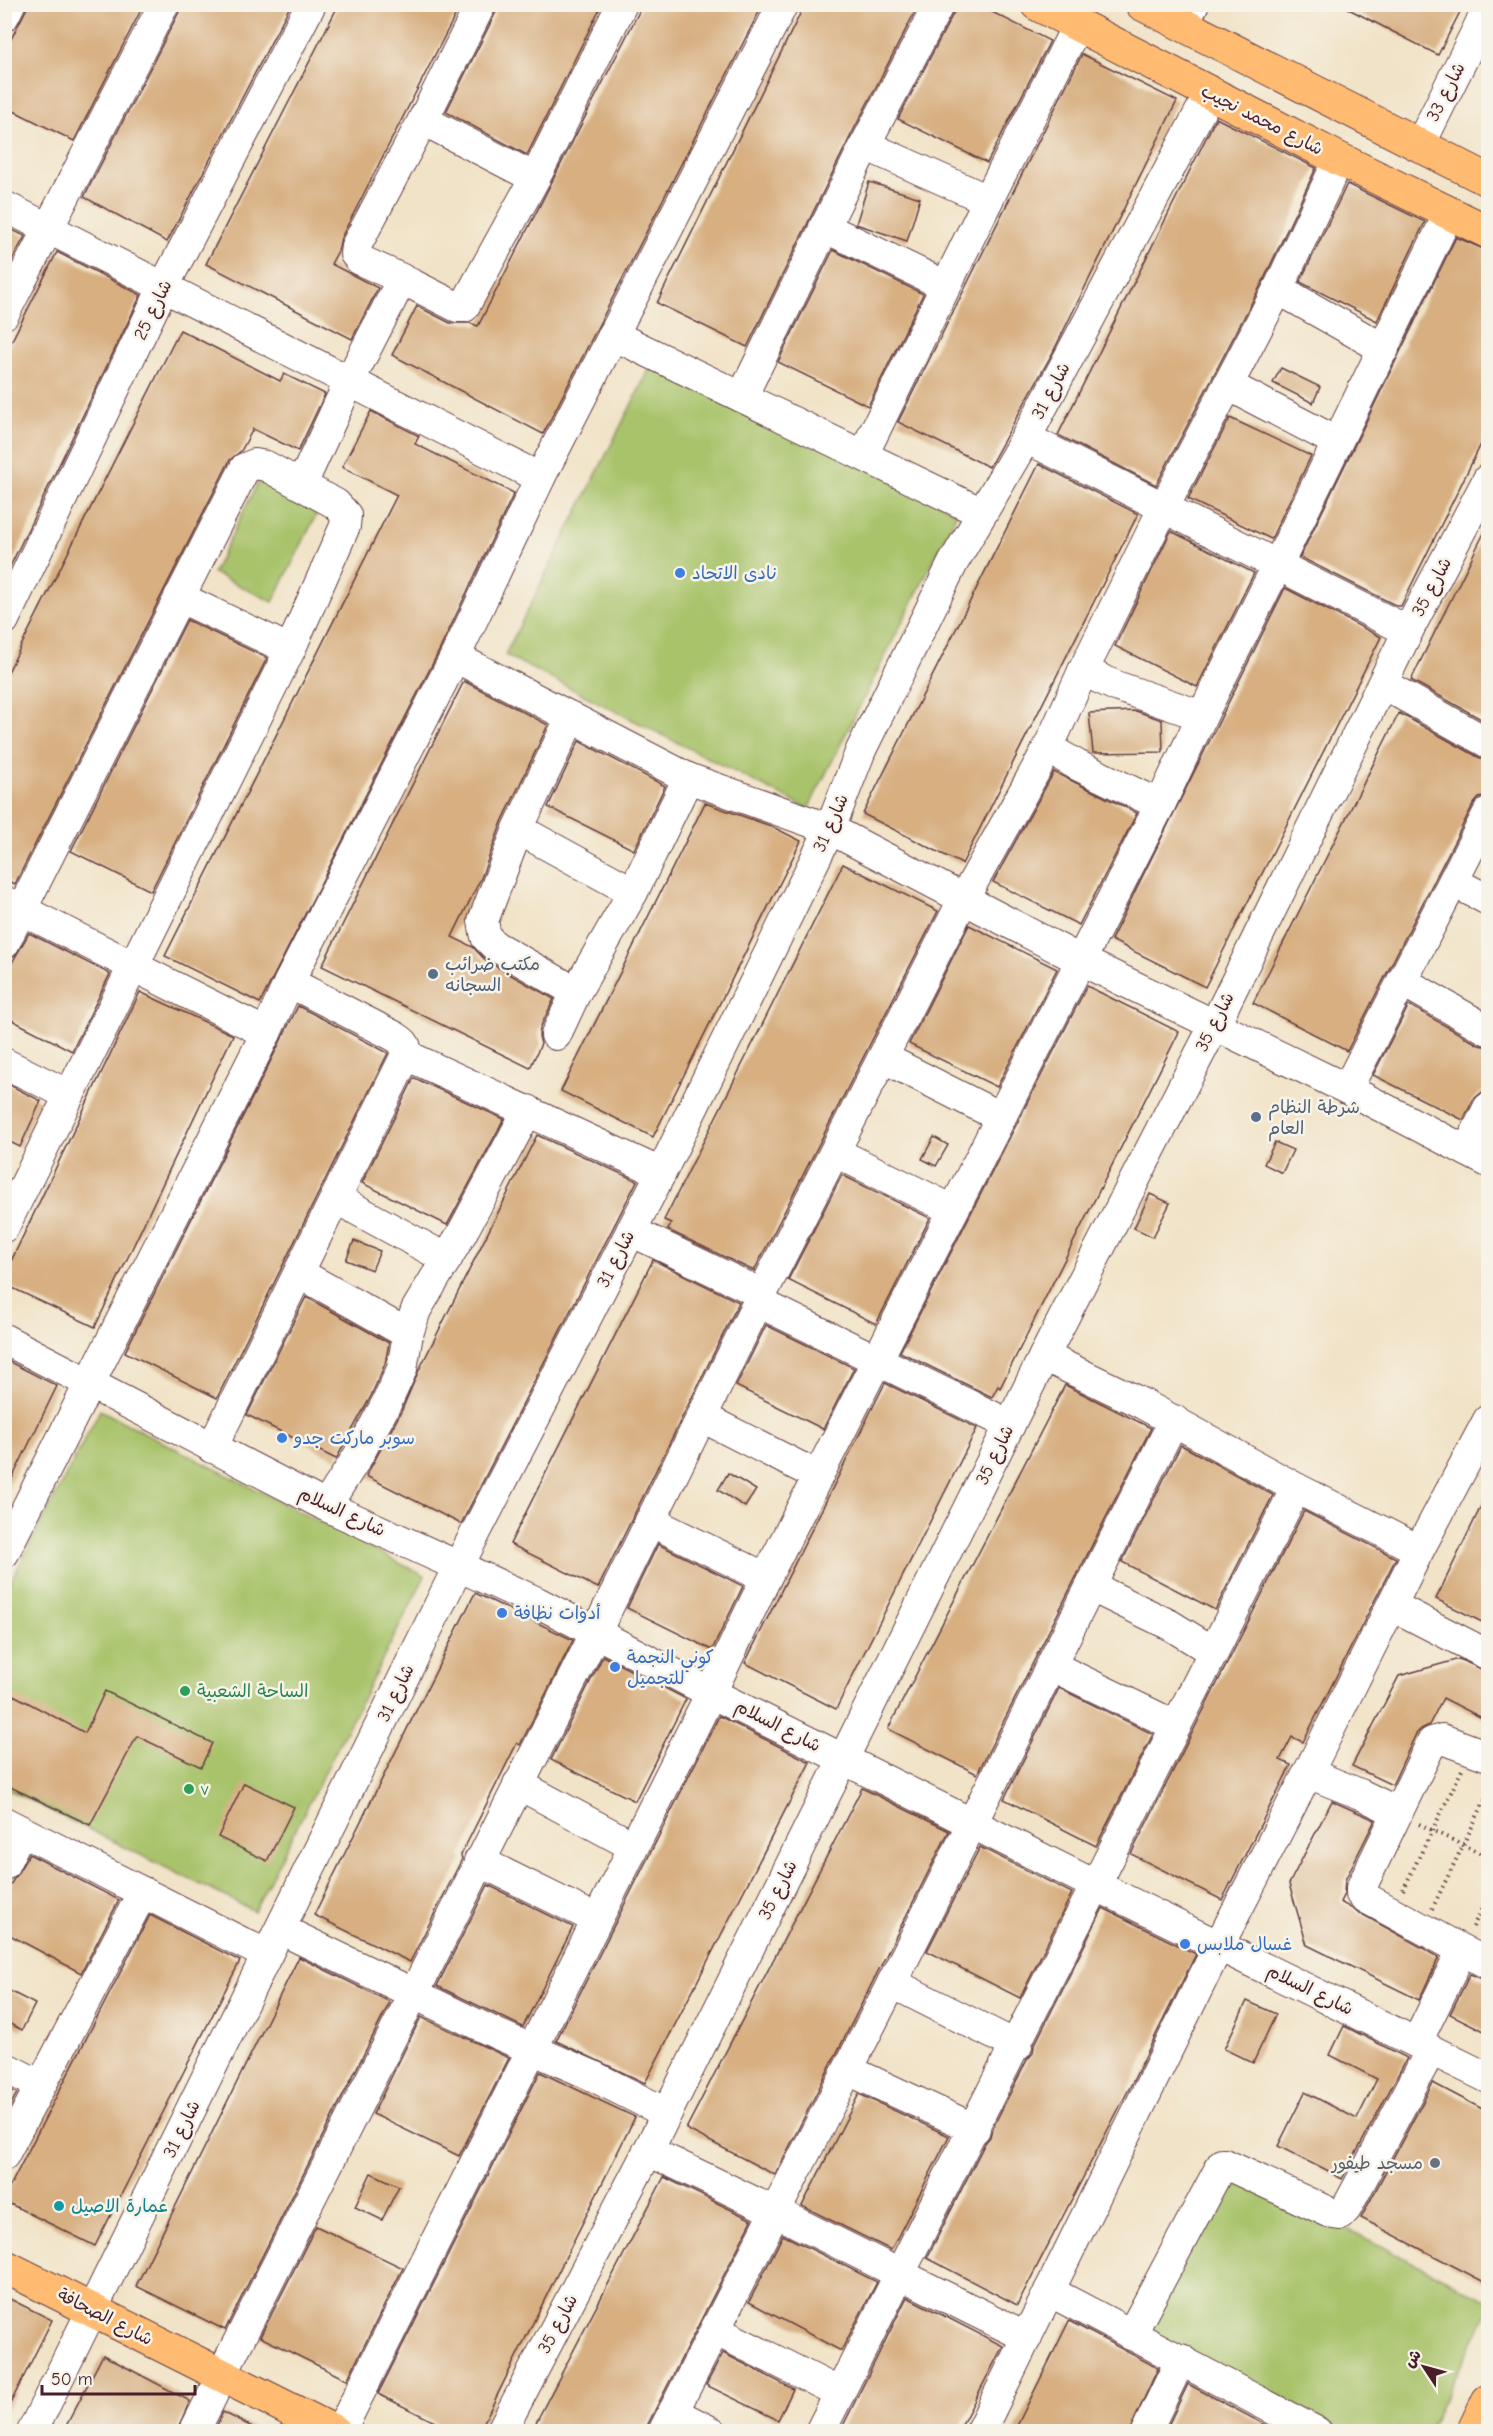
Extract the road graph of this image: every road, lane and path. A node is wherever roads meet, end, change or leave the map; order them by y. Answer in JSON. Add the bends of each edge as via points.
{"nodes":[{"id":1,"x":10,"y":4,"type":"edge"},
{"id":2,"x":164,"y":4,"type":"edge"},
{"id":3,"x":311,"y":4,"type":"edge"},
{"id":4,"x":482,"y":4,"type":"edge"},
{"id":5,"x":622,"y":4,"type":"edge"},
{"id":6,"x":783,"y":4,"type":"edge"},
{"id":7,"x":939,"y":4,"type":"edge"},
{"id":8,"x":1037,"y":4,"type":"edge"},
{"id":9,"x":1142,"y":4,"type":"edge"},
{"id":10,"x":1488,"y":8,"type":"edge"},
{"id":11,"x":1188,"y":15,"type":"edge"},
{"id":12,"x":4,"y":16,"type":"edge"},
{"id":13,"x":1078,"y":24,"type":"junction"},
{"id":14,"x":1210,"y":93,"type":"junction"},
{"id":15,"x":423,"y":120,"type":"junction"},
{"id":16,"x":865,"y":145,"type":"junction"},
{"id":17,"x":1420,"y":145,"type":"junction"},
{"id":18,"x":1339,"y":159,"type":"junction"},
{"id":19,"x":535,"y":178,"type":"junction"},
{"id":20,"x":1488,"y":180,"type":"edge"},
{"id":21,"x":988,"y":200,"type":"junction"},
{"id":22,"x":4,"y":206,"type":"edge"},
{"id":23,"x":1449,"y":213,"type":"junction"},
{"id":24,"x":824,"y":227,"type":"junction"},
{"id":25,"x":49,"y":230,"type":"junction"},
{"id":26,"x":1488,"y":232,"type":"edge"},
{"id":27,"x":402,"y":279,"type":"junction"},
{"id":28,"x":946,"y":286,"type":"junction"},
{"id":29,"x":163,"y":288,"type":"junction"},
{"id":30,"x":1278,"y":290,"type":"junction"},
{"id":31,"x":4,"y":314,"type":"edge"},
{"id":32,"x":613,"y":335,"type":"junction"},
{"id":33,"x":1384,"y":349,"type":"junction"},
{"id":34,"x":349,"y":382,"type":"junction"},
{"id":35,"x":1228,"y":385,"type":"junction"},
{"id":36,"x":742,"y":397,"type":"junction"},
{"id":37,"x":1026,"y":438,"type":"junction"},
{"id":38,"x":1337,"y":442,"type":"junction"},
{"id":39,"x":863,"y":455,"type":"junction"},
{"id":40,"x":540,"y":477,"type":"junction"},
{"id":41,"x":1488,"y":479,"type":"edge"},
{"id":42,"x":302,"y":484,"type":"junction"},
{"id":43,"x":1163,"y":509,"type":"junction"},
{"id":44,"x":982,"y":513,"type":"junction"},
{"id":45,"x":1278,"y":564,"type":"junction"},
{"id":46,"x":179,"y":597,"type":"junction"},
{"id":47,"x":4,"y":620,"type":"edge"},
{"id":48,"x":1408,"y":631,"type":"junction"},
{"id":49,"x":290,"y":650,"type":"junction"},
{"id":50,"x":455,"y":657,"type":"junction"},
{"id":51,"x":1083,"y":671,"type":"junction"},
{"id":52,"x":1383,"y":684,"type":"junction"},
{"id":53,"x":1202,"y":716,"type":"junction"},
{"id":54,"x":572,"y":717,"type":"junction"},
{"id":55,"x":1488,"y":743,"type":"edge"},
{"id":56,"x":1048,"y":748,"type":"junction"},
{"id":57,"x":688,"y":778,"type":"junction"},
{"id":58,"x":1160,"y":805,"type":"junction"},
{"id":59,"x":1488,"y":813,"type":"edge"},
{"id":60,"x":518,"y":829,"type":"junction"},
{"id":61,"x":830,"y":829,"type":"junction"},
{"id":62,"x":1454,"y":882,"type":"junction"},
{"id":63,"x":633,"y":892,"type":"junction"},
{"id":64,"x":963,"y":900,"type":"junction"},
{"id":65,"x":1488,"y":900,"type":"edge"},
{"id":66,"x":13,"y":905,"type":"edge"},
{"id":67,"x":4,"y":944,"type":"edge"},
{"id":68,"x":1082,"y":961,"type":"junction"},
{"id":69,"x":135,"y":967,"type":"junction"},
{"id":70,"x":1402,"y":981,"type":"junction"},
{"id":71,"x":289,"y":982,"type":"junction"},
{"id":72,"x":576,"y":992,"type":"junction"},
{"id":73,"x":1214,"y":1026,"type":"junction"},
{"id":74,"x":1488,"y":1030,"type":"edge"},
{"id":75,"x":266,"y":1033,"type":"junction"},
{"id":76,"x":556,"y":1035,"type":"dead end"},
{"id":77,"x":406,"y":1055,"type":"junction"},
{"id":78,"x":884,"y":1058,"type":"junction"},
{"id":79,"x":4,"y":1063,"type":"edge"},
{"id":80,"x":1347,"y":1089,"type":"junction"},
{"id":81,"x":69,"y":1095,"type":"junction"},
{"id":82,"x":1488,"y":1108,"type":"edge"},
{"id":83,"x":528,"y":1110,"type":"junction"},
{"id":84,"x":1000,"y":1116,"type":"junction"},
{"id":85,"x":835,"y":1152,"type":"junction"},
{"id":86,"x":1478,"y":1157,"type":"edge"},
{"id":87,"x":661,"y":1173,"type":"junction"},
{"id":88,"x":14,"y":1185,"type":"edge"},
{"id":89,"x":337,"y":1199,"type":"junction"},
{"id":90,"x":953,"y":1210,"type":"junction"},
{"id":91,"x":4,"y":1227,"type":"edge"},
{"id":92,"x":631,"y":1231,"type":"junction"},
{"id":93,"x":447,"y":1259,"type":"junction"},
{"id":94,"x":299,"y":1273,"type":"junction"},
{"id":95,"x":760,"y":1298,"type":"junction"},
{"id":96,"x":408,"y":1334,"type":"junction"},
{"id":97,"x":4,"y":1339,"type":"edge"},
{"id":98,"x":1044,"y":1356,"type":"junction"},
{"id":99,"x":878,"y":1360,"type":"junction"},
{"id":100,"x":89,"y":1382,"type":"junction"},
{"id":101,"x":702,"y":1417,"type":"junction"},
{"id":102,"x":1174,"y":1420,"type":"junction"},
{"id":103,"x":1488,"y":1420,"type":"edge"},
{"id":104,"x":1010,"y":1425,"type":"junction"},
{"id":105,"x":212,"y":1448,"type":"junction"},
{"id":106,"x":818,"y":1476,"type":"junction"},
{"id":107,"x":1296,"y":1488,"type":"junction"},
{"id":108,"x":326,"y":1506,"type":"junction"},
{"id":109,"x":650,"y":1521,"type":"junction"},
{"id":110,"x":1419,"y":1550,"type":"junction"},
{"id":111,"x":4,"y":1553,"type":"edge"},
{"id":112,"x":459,"y":1565,"type":"junction"},
{"id":113,"x":766,"y":1578,"type":"junction"},
{"id":114,"x":1092,"y":1587,"type":"junction"},
{"id":115,"x":1393,"y":1606,"type":"junction"},
{"id":116,"x":596,"y":1632,"type":"junction"},
{"id":117,"x":1214,"y":1652,"type":"junction"},
{"id":118,"x":1488,"y":1655,"type":"edge"},
{"id":119,"x":1052,"y":1666,"type":"junction"},
{"id":120,"x":711,"y":1693,"type":"junction"},
{"id":121,"x":1176,"y":1726,"type":"junction"},
{"id":122,"x":1480,"y":1753,"type":"edge"},
{"id":123,"x":844,"y":1759,"type":"junction"},
{"id":124,"x":1308,"y":1773,"type":"junction"},
{"id":125,"x":518,"y":1784,"type":"junction"},
{"id":126,"x":1488,"y":1794,"type":"edge"},
{"id":127,"x":1396,"y":1812,"type":"junction"},
{"id":128,"x":973,"y":1823,"type":"junction"},
{"id":129,"x":13,"y":1827,"type":"edge"},
{"id":130,"x":1433,"y":1831,"type":"junction"},
{"id":131,"x":1464,"y":1844,"type":"junction"},
{"id":132,"x":633,"y":1846,"type":"junction"},
{"id":133,"x":1488,"y":1857,"type":"edge"},
{"id":134,"x":479,"y":1861,"type":"junction"},
{"id":135,"x":4,"y":1864,"type":"edge"},
{"id":136,"x":1095,"y":1885,"type":"junction"},
{"id":137,"x":143,"y":1892,"type":"junction"},
{"id":138,"x":1488,"y":1895,"type":"edge"},
{"id":139,"x":1392,"y":1912,"type":"junction"},
{"id":140,"x":596,"y":1919,"type":"junction"},
{"id":141,"x":1422,"y":1928,"type":"junction"},
{"id":142,"x":273,"y":1942,"type":"junction"},
{"id":143,"x":1219,"y":1945,"type":"junction"},
{"id":144,"x":1462,"y":1950,"type":"junction"},
{"id":145,"x":1488,"y":1964,"type":"edge"},
{"id":146,"x":892,"y":1983,"type":"junction"},
{"id":147,"x":413,"y":1992,"type":"junction"},
{"id":148,"x":1017,"y":2046,"type":"junction"},
{"id":149,"x":1424,"y":2046,"type":"junction"},
{"id":150,"x":531,"y":2049,"type":"junction"},
{"id":151,"x":4,"y":2067,"type":"edge"},
{"id":152,"x":848,"y":2070,"type":"junction"},
{"id":153,"x":1488,"y":2078,"type":"edge"},
{"id":154,"x":40,"y":2085,"type":"junction"},
{"id":155,"x":666,"y":2114,"type":"junction"},
{"id":156,"x":975,"y":2129,"type":"junction"},
{"id":157,"x":648,"y":2151,"type":"junction"},
{"id":158,"x":4,"y":2155,"type":"edge"},
{"id":159,"x":775,"y":2210,"type":"junction"},
{"id":160,"x":4,"y":2266,"type":"edge"},
{"id":161,"x":901,"y":2276,"type":"junction"},
{"id":162,"x":4,"y":2290,"type":"edge"},
{"id":163,"x":1049,"y":2291,"type":"junction"},
{"id":164,"x":87,"y":2320,"type":"junction"},
{"id":165,"x":715,"y":2330,"type":"junction"},
{"id":166,"x":1131,"y":2335,"type":"junction"},
{"id":167,"x":1027,"y":2337,"type":"junction"},
{"id":168,"x":1181,"y":2359,"type":"junction"},
{"id":169,"x":217,"y":2385,"type":"junction"},
{"id":170,"x":840,"y":2393,"type":"junction"},
{"id":171,"x":1488,"y":2401,"type":"edge"},
{"id":172,"x":668,"y":2422,"type":"edge"},
{"id":173,"x":1303,"y":2428,"type":"edge"},
{"id":174,"x":32,"y":2432,"type":"edge"},
{"id":175,"x":194,"y":2432,"type":"edge"},
{"id":176,"x":292,"y":2432,"type":"edge"},
{"id":177,"x":335,"y":2432,"type":"edge"},
{"id":178,"x":340,"y":2432,"type":"edge"},
{"id":179,"x":501,"y":2432,"type":"edge"},
{"id":180,"x":712,"y":2432,"type":"edge"},
{"id":181,"x":820,"y":2432,"type":"edge"},
{"id":182,"x":980,"y":2432,"type":"edge"},
{"id":183,"x":1146,"y":2432,"type":"edge"},
{"id":184,"x":1473,"y":2432,"type":"edge"}],
"edges":[{"from":1,"to":12,"type":"street"},
{"from":2,"to":25,"type":"street"},
{"from":3,"to":29,"type":"street","name":"شارع 25"},
{"from":4,"to":15,"type":"street"},
{"from":5,"to":19,"type":"street"},
{"from":6,"to":32,"type":"street"},
{"from":7,"to":16,"type":"street"},
{"from":8,"to":13,"type":"main road","name":"شارع محمد نجيب"},
{"from":9,"to":11,"type":"main road"},
{"from":10,"to":17,"type":"street","name":"شارع 33"},
{"from":11,"to":17,"type":"main road"},
{"from":13,"to":14,"type":"main road","name":"شارع محمد نجيب"},
{"from":13,"to":21,"type":"street"},
{"from":14,"to":18,"type":"main road","name":"شارع محمد نجيب"},
{"from":14,"to":37,"type":"street","name":"شارع 31"},
{"from":15,"to":19,"type":"street"},
{"from":15,"to":27,"type":"street","via":[[356,246],[355,254],[360,260]]},
{"from":16,"to":21,"type":"street"},
{"from":16,"to":24,"type":"street"},
{"from":17,"to":20,"type":"main road"},
{"from":18,"to":23,"type":"main road","name":"شارع محمد نجيب"},
{"from":18,"to":30,"type":"street"},
{"from":19,"to":27,"type":"street","via":[[464,307]]},
{"from":21,"to":28,"type":"street"},
{"from":22,"to":25,"type":"street"},
{"from":23,"to":26,"type":"main road","name":"شارع محمد نجيب"},
{"from":23,"to":33,"type":"street"},
{"from":24,"to":28,"type":"street"},
{"from":24,"to":36,"type":"street"},
{"from":25,"to":29,"type":"street"},
{"from":25,"to":31,"type":"street"},
{"from":27,"to":34,"type":"street"},
{"from":28,"to":39,"type":"street"},
{"from":29,"to":34,"type":"street"},
{"from":29,"to":47,"type":"street","name":"شارع 25"},
{"from":30,"to":33,"type":"street"},
{"from":30,"to":35,"type":"street"},
{"from":32,"to":36,"type":"street"},
{"from":32,"to":40,"type":"street"},
{"from":33,"to":38,"type":"street"},
{"from":34,"to":40,"type":"street"},
{"from":34,"to":42,"type":"street"},
{"from":35,"to":38,"type":"street"},
{"from":35,"to":43,"type":"street"},
{"from":36,"to":39,"type":"street"},
{"from":37,"to":43,"type":"street"},
{"from":37,"to":44,"type":"street","name":"شارع 31"},
{"from":38,"to":45,"type":"street"},
{"from":39,"to":44,"type":"street"},
{"from":40,"to":50,"type":"street"},
{"from":41,"to":48,"type":"street","name":"شارع 35"},
{"from":42,"to":46,"type":"street","via":[[266,466],[255,464],[245,468]]},
{"from":42,"to":49,"type":"street","via":[[336,504],[346,515]]},
{"from":43,"to":45,"type":"street"},
{"from":43,"to":51,"type":"street"},
{"from":44,"to":61,"type":"street","name":"شارع 31","via":[[953,563],[861,750]]},
{"from":45,"to":48,"type":"street"},
{"from":45,"to":53,"type":"street"},
{"from":46,"to":49,"type":"street"},
{"from":46,"to":66,"type":"street"},
{"from":48,"to":52,"type":"street","name":"شارع 35"},
{"from":49,"to":69,"type":"street"},
{"from":50,"to":54,"type":"street"},
{"from":50,"to":71,"type":"street"},
{"from":51,"to":53,"type":"street"},
{"from":51,"to":56,"type":"street"},
{"from":52,"to":55,"type":"street"},
{"from":52,"to":73,"type":"street","name":"شارع 35"},
{"from":53,"to":58,"type":"street"},
{"from":54,"to":57,"type":"street"},
{"from":54,"to":60,"type":"street"},
{"from":56,"to":58,"type":"street"},
{"from":56,"to":64,"type":"street"},
{"from":57,"to":61,"type":"street"},
{"from":57,"to":63,"type":"street"},
{"from":58,"to":68,"type":"street"},
{"from":59,"to":62,"type":"street"},
{"from":60,"to":63,"type":"street"},
{"from":60,"to":72,"type":"street","via":[[483,921],[486,937]]},
{"from":61,"to":64,"type":"street"},
{"from":61,"to":87,"type":"street","name":"شارع 31"},
{"from":62,"to":65,"type":"street"},
{"from":62,"to":70,"type":"street"},
{"from":63,"to":72,"type":"street"},
{"from":64,"to":68,"type":"street"},
{"from":64,"to":78,"type":"street"},
{"from":66,"to":67,"type":"street"},
{"from":66,"to":69,"type":"street"},
{"from":68,"to":73,"type":"street"},
{"from":68,"to":84,"type":"street"},
{"from":69,"to":75,"type":"street"},
{"from":69,"to":81,"type":"street"},
{"from":70,"to":74,"type":"street"},
{"from":70,"to":80,"type":"street"},
{"from":71,"to":75,"type":"street"},
{"from":71,"to":77,"type":"street","via":[[394,1036],[405,1043]]},
{"from":72,"to":76,"type":"street"},
{"from":73,"to":80,"type":"street"},
{"from":73,"to":98,"type":"street","name":"شارع 35"},
{"from":75,"to":100,"type":"street"},
{"from":77,"to":83,"type":"street"},
{"from":77,"to":89,"type":"street"},
{"from":78,"to":84,"type":"street"},
{"from":78,"to":85,"type":"street"},
{"from":79,"to":81,"type":"street"},
{"from":80,"to":86,"type":"street"},
{"from":81,"to":88,"type":"street"},
{"from":82,"to":86,"type":"street"},
{"from":83,"to":87,"type":"street"},
{"from":83,"to":93,"type":"street"},
{"from":84,"to":90,"type":"street"},
{"from":85,"to":90,"type":"street"},
{"from":85,"to":95,"type":"street"},
{"from":87,"to":92,"type":"street","name":"شارع 31"},
{"from":88,"to":91,"type":"street"},
{"from":89,"to":93,"type":"street"},
{"from":89,"to":94,"type":"street"},
{"from":90,"to":99,"type":"street"},
{"from":92,"to":95,"type":"street"},
{"from":92,"to":112,"type":"street","name":"شارع 31"},
{"from":93,"to":96,"type":"street","via":[[416,1310]]},
{"from":94,"to":96,"type":"street"},
{"from":94,"to":105,"type":"street"},
{"from":95,"to":99,"type":"street"},
{"from":95,"to":101,"type":"street"},
{"from":96,"to":108,"type":"street","via":[[402,1369],[386,1404]]},
{"from":97,"to":100,"type":"street","name":"شارع السلام"},
{"from":98,"to":102,"type":"street"},
{"from":98,"to":104,"type":"street","name":"شارع 35"},
{"from":99,"to":104,"type":"street"},
{"from":99,"to":106,"type":"street"},
{"from":100,"to":105,"type":"street","name":"شارع السلام"},
{"from":100,"to":111,"type":"street"},
{"from":101,"to":106,"type":"street"},
{"from":101,"to":109,"type":"street"},
{"from":102,"to":107,"type":"street"},
{"from":102,"to":114,"type":"street"},
{"from":103,"to":110,"type":"street"},
{"from":104,"to":123,"type":"street","name":"شارع 35"},
{"from":105,"to":108,"type":"street","name":"شارع السلام"},
{"from":106,"to":113,"type":"street"},
{"from":107,"to":110,"type":"street"},
{"from":107,"to":117,"type":"street"},
{"from":108,"to":112,"type":"street","name":"شارع السلام"},
{"from":109,"to":113,"type":"street"},
{"from":109,"to":116,"type":"street"},
{"from":110,"to":115,"type":"street"},
{"from":112,"to":116,"type":"street","name":"شارع السلام"},
{"from":112,"to":142,"type":"street","name":"شارع 31"},
{"from":113,"to":120,"type":"street"},
{"from":114,"to":117,"type":"street","via":[[1170,1625]]},
{"from":114,"to":119,"type":"street"},
{"from":115,"to":118,"type":"street"},
{"from":115,"to":124,"type":"street"},
{"from":116,"to":120,"type":"street","name":"شارع السلام"},
{"from":116,"to":125,"type":"street"},
{"from":117,"to":121,"type":"street"},
{"from":119,"to":121,"type":"street"},
{"from":119,"to":128,"type":"street"},
{"from":120,"to":123,"type":"street","name":"شارع السلام"},
{"from":120,"to":132,"type":"street"},
{"from":121,"to":136,"type":"street"},
{"from":122,"to":127,"type":"street","via":[[1442,1739],[1432,1742]]},
{"from":122,"to":130,"type":"path"},
{"from":123,"to":128,"type":"street","name":"شارع السلام"},
{"from":123,"to":155,"type":"street","name":"شارع 35"},
{"from":124,"to":127,"type":"street"},
{"from":124,"to":143,"type":"street"},
{"from":125,"to":132,"type":"street"},
{"from":125,"to":134,"type":"street"},
{"from":126,"to":131,"type":"path"},
{"from":127,"to":130,"type":"path"},
{"from":127,"to":139,"type":"street","via":[[1361,1888],[1366,1898]]},
{"from":128,"to":136,"type":"street","name":"شارع السلام"},
{"from":128,"to":146,"type":"street"},
{"from":129,"to":135,"type":"street"},
{"from":129,"to":137,"type":"street"},
{"from":130,"to":131,"type":"path"},
{"from":130,"to":139,"type":"path"},
{"from":131,"to":133,"type":"path"},
{"from":131,"to":141,"type":"path"},
{"from":132,"to":140,"type":"street"},
{"from":134,"to":140,"type":"street"},
{"from":134,"to":147,"type":"street"},
{"from":136,"to":143,"type":"street","name":"شارع السلام"},
{"from":136,"to":148,"type":"street"},
{"from":137,"to":142,"type":"street"},
{"from":137,"to":154,"type":"street"},
{"from":138,"to":144,"type":"path"},
{"from":139,"to":141,"type":"street"},
{"from":140,"to":150,"type":"street"},
{"from":141,"to":144,"type":"street"},
{"from":142,"to":147,"type":"street"},
{"from":142,"to":164,"type":"street","name":"شارع 31"},
{"from":143,"to":149,"type":"street","name":"شارع السلام"},
{"from":143,"to":163,"type":"street"},
{"from":144,"to":145,"type":"street"},
{"from":144,"to":149,"type":"street"},
{"from":146,"to":148,"type":"street"},
{"from":146,"to":152,"type":"street"},
{"from":147,"to":150,"type":"street"},
{"from":147,"to":169,"type":"street"},
{"from":148,"to":156,"type":"street"},
{"from":149,"to":153,"type":"street","name":"شارع السلام"},
{"from":149,"to":166,"type":"street","via":[[1340,2215],[1222,2164]]},
{"from":150,"to":155,"type":"street"},
{"from":150,"to":178,"type":"street"},
{"from":151,"to":154,"type":"street"},
{"from":152,"to":156,"type":"street"},
{"from":152,"to":159,"type":"street"},
{"from":154,"to":158,"type":"street"},
{"from":155,"to":157,"type":"street","name":"شارع 35"},
{"from":156,"to":161,"type":"street"},
{"from":157,"to":159,"type":"street"},
{"from":157,"to":179,"type":"street","name":"شارع 35"},
{"from":159,"to":161,"type":"street"},
{"from":159,"to":165,"type":"street"},
{"from":160,"to":164,"type":"main road","name":"شارع الصحافة"},
{"from":161,"to":167,"type":"street"},
{"from":161,"to":170,"type":"street"},
{"from":162,"to":164,"type":"main road","name":"شارع الصحافة"},
{"from":163,"to":166,"type":"street"},
{"from":163,"to":167,"type":"street"},
{"from":164,"to":169,"type":"main road","name":"شارع الصحافة"},
{"from":164,"to":174,"type":"street","name":"شارع 31"},
{"from":165,"to":170,"type":"street"},
{"from":165,"to":172,"type":"street"},
{"from":166,"to":168,"type":"street"},
{"from":167,"to":182,"type":"street"},
{"from":168,"to":173,"type":"street"},
{"from":168,"to":183,"type":"street"},
{"from":169,"to":175,"type":"street"},
{"from":169,"to":176,"type":"main road","name":"شارع الصحافة"},
{"from":169,"to":177,"type":"main road","name":"شارع الصحافة"},
{"from":170,"to":181,"type":"street"},
{"from":171,"to":184,"type":"main road"},
{"from":172,"to":180,"type":"street"}]}
